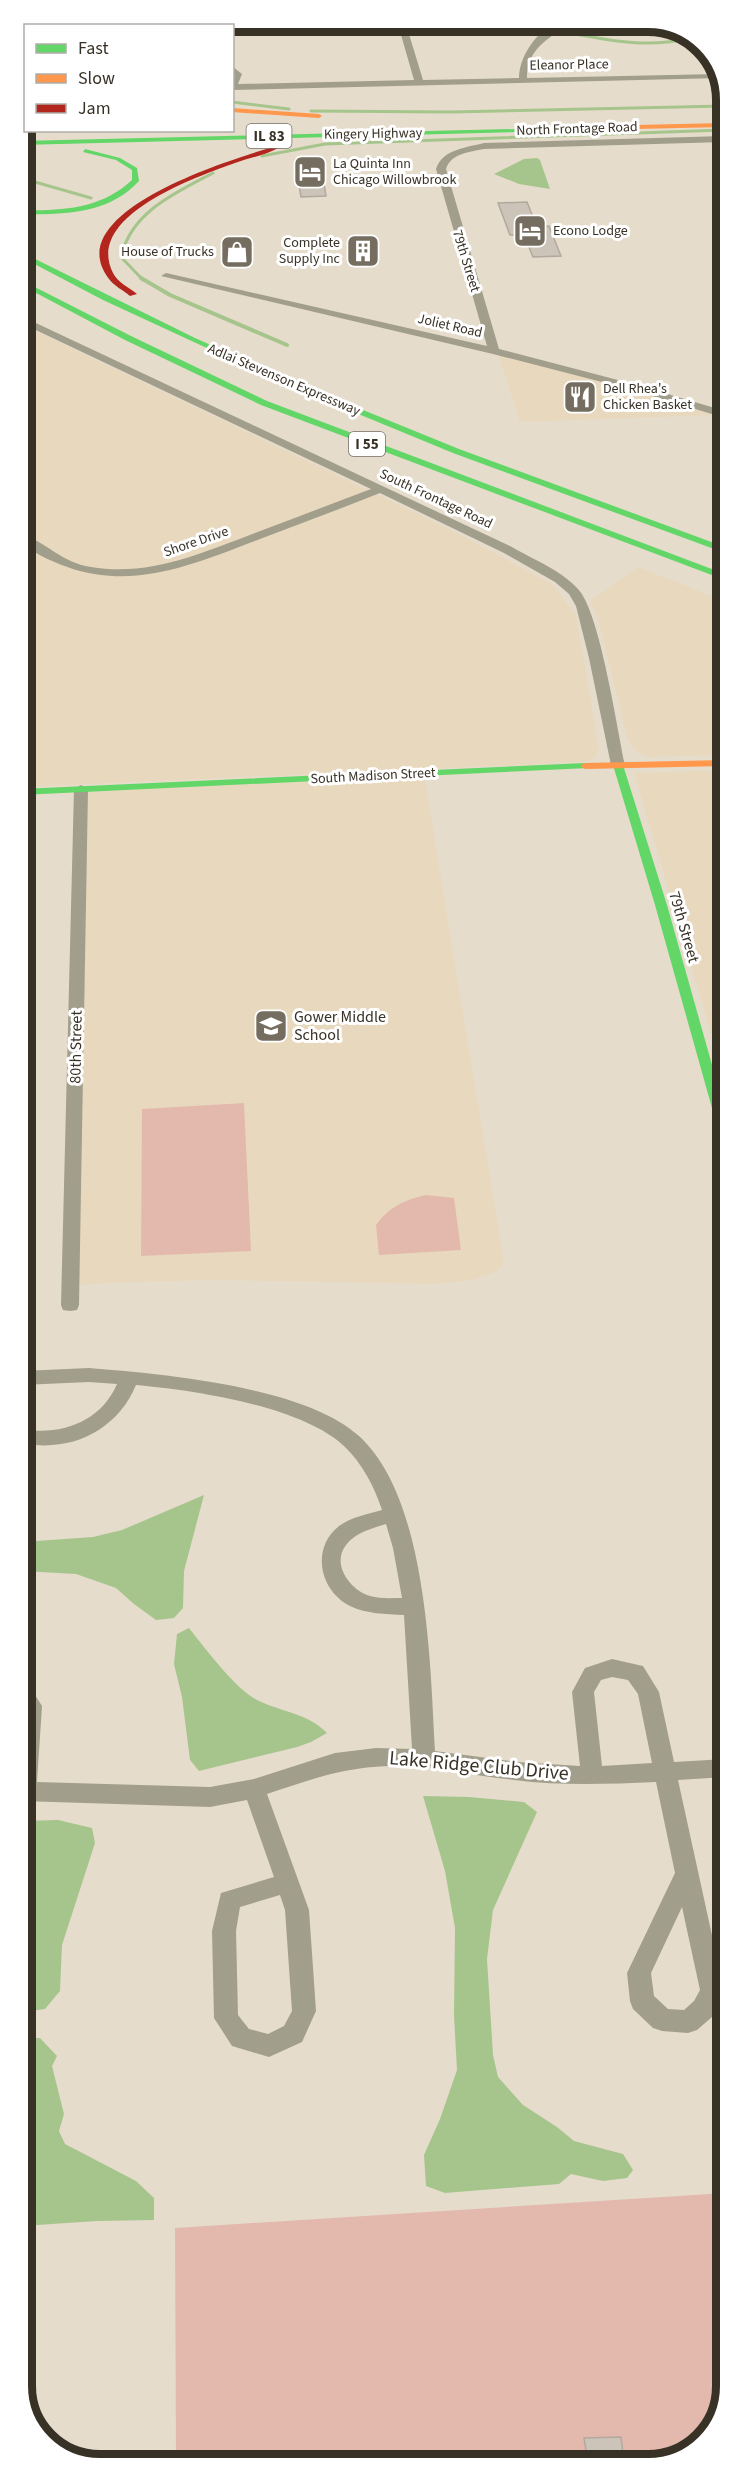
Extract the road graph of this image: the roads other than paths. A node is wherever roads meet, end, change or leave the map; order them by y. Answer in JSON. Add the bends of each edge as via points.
{"nodes":[{"id":1,"x":403,"y":32,"type":"edge"},
{"id":2,"x":550,"y":32,"type":"edge"},
{"id":3,"x":234,"y":70,"type":"edge"},
{"id":4,"x":711,"y":76,"type":"edge"},
{"id":5,"x":523,"y":80,"type":"junction"},
{"id":6,"x":419,"y":82,"type":"junction"},
{"id":7,"x":234,"y":84,"type":"edge"},
{"id":8,"x":234,"y":87,"type":"edge"},
{"id":9,"x":234,"y":110,"type":"edge"},
{"id":10,"x":716,"y":113,"type":"edge"},
{"id":11,"x":331,"y":116,"type":"dead end"},
{"id":12,"x":455,"y":118,"type":"dead end"},
{"id":13,"x":514,"y":124,"type":"junction"},
{"id":14,"x":234,"y":125,"type":"edge"},
{"id":15,"x":716,"y":125,"type":"edge"},
{"id":16,"x":716,"y":139,"type":"edge"},
{"id":17,"x":31,"y":145,"type":"edge"},
{"id":18,"x":31,"y":146,"type":"edge"},
{"id":19,"x":441,"y":169,"type":"joint"},
{"id":20,"x":31,"y":212,"type":"edge"},
{"id":21,"x":31,"y":260,"type":"edge"},
{"id":22,"x":92,"y":274,"type":"dead end"},
{"id":23,"x":166,"y":276,"type":"dead end"},
{"id":24,"x":31,"y":287,"type":"edge"},
{"id":25,"x":53,"y":315,"type":"dead end"},
{"id":26,"x":31,"y":324,"type":"edge"},
{"id":27,"x":195,"y":325,"type":"dead end"},
{"id":28,"x":494,"y":351,"type":"junction"},
{"id":29,"x":264,"y":403,"type":"junction"},
{"id":30,"x":716,"y":403,"type":"edge"},
{"id":31,"x":706,"y":407,"type":"junction"},
{"id":32,"x":716,"y":411,"type":"edge"},
{"id":33,"x":410,"y":433,"type":"junction"},
{"id":34,"x":380,"y":489,"type":"junction"},
{"id":35,"x":31,"y":544,"type":"edge"},
{"id":36,"x":716,"y":547,"type":"edge"},
{"id":37,"x":716,"y":574,"type":"edge"},
{"id":38,"x":716,"y":763,"type":"edge"},
{"id":39,"x":618,"y":765,"type":"junction"},
{"id":40,"x":81,"y":789,"type":"junction"},
{"id":41,"x":31,"y":792,"type":"edge"},
{"id":42,"x":716,"y":1101,"type":"edge"},
{"id":43,"x":70,"y":1305,"type":"dead end"},
{"id":44,"x":31,"y":1378,"type":"edge"},
{"id":45,"x":129,"y":1378,"type":"junction"},
{"id":46,"x":31,"y":1439,"type":"edge"},
{"id":47,"x":395,"y":1514,"type":"junction"},
{"id":48,"x":415,"y":1607,"type":"junction"},
{"id":49,"x":424,"y":1759,"type":"junction"},
{"id":50,"x":716,"y":1769,"type":"edge"},
{"id":51,"x":666,"y":1772,"type":"junction"},
{"id":52,"x":592,"y":1776,"type":"junction"},
{"id":53,"x":254,"y":1789,"type":"junction"},
{"id":54,"x":31,"y":1791,"type":"edge"},
{"id":55,"x":687,"y":1873,"type":"junction"},
{"id":56,"x":288,"y":1883,"type":"junction"}],
"edges":[{"from":1,"to":6,"type":"street"},
{"from":2,"to":5,"type":"street","via":[[526,56]]},
{"from":3,"to":7,"type":"street","via":[[238,74]]},
{"from":4,"to":5,"type":"street","name":"Eleanor Place"},
{"from":5,"to":6,"type":"street","name":"Eleanor Place"},
{"from":6,"to":8,"type":"street"},
{"from":9,"to":11,"type":"main road"},
{"from":10,"to":13,"type":"main road","name":"Kingery Highway","number":"IL 83"},
{"from":12,"to":13,"type":"main road"},
{"from":13,"to":14,"type":"main road","name":"Kingery Highway","number":"IL 83"},
{"from":13,"to":15,"type":"main road","name":"Kingery Highway","number":"IL 83"},
{"from":13,"to":17,"type":"main road","name":"Kingery Highway","number":"IL 83"},
{"from":13,"to":22,"type":"main road","via":[[424,137],[295,144],[237,158],[148,198],[118,223],[104,248],[104,260],[109,274],[138,297]]},
{"from":16,"to":19,"type":"street","name":"North Frontage Road","via":[[484,146],[453,154],[444,160]]},
{"from":18,"to":20,"type":"main road","via":[[104,154],[128,164],[137,174],[131,189],[104,203],[68,211]]},
{"from":19,"to":28,"type":"street","name":"79th Street"},
{"from":21,"to":33,"type":"main road","name":"Adlai Stevenson Expressway","number":"I 55","via":[[83,289],[265,374]]},
{"from":23,"to":28,"type":"street","name":"Joliet Road"},
{"from":24,"to":29,"type":"main road","name":"Adlai Stevenson Expressway","number":"I 55"},
{"from":25,"to":29,"type":"main road","via":[[190,377]]},
{"from":26,"to":34,"type":"street","name":"South Frontage Road"},
{"from":27,"to":33,"type":"main road","via":[[387,415]]},
{"from":28,"to":31,"type":"street","name":"Joliet Road"},
{"from":29,"to":37,"type":"main road","name":"Adlai Stevenson Expressway","number":"I 55"},
{"from":30,"to":31,"type":"street"},
{"from":31,"to":32,"type":"street","name":"Joliet Road"},
{"from":33,"to":36,"type":"main road","name":"Adlai Stevenson Expressway","number":"I 55"},
{"from":34,"to":35,"type":"street","name":"Shore Drive","via":[[150,572],[113,573],[80,568],[57,561]]},
{"from":34,"to":39,"type":"street","name":"South Frontage Road","via":[[508,550],[574,592],[582,606],[596,658]]},
{"from":38,"to":39,"type":"main road","name":"South Madison Street"},
{"from":39,"to":40,"type":"main road","name":"South Madison Street"},
{"from":39,"to":42,"type":"main road","name":"79th Street"},
{"from":40,"to":41,"type":"main road","name":"South Madison Street"},
{"from":40,"to":43,"type":"street","name":"80th Street"},
{"from":44,"to":45,"type":"street"},
{"from":45,"to":46,"type":"street","via":[[116,1406],[98,1424],[66,1435]]},
{"from":45,"to":47,"type":"street","via":[[159,1379],[279,1404],[322,1421],[353,1441],[379,1478]]},
{"from":47,"to":48,"type":"street"},
{"from":47,"to":48,"type":"street","via":[[349,1530],[336,1541],[329,1557],[334,1578],[347,1594],[368,1604]]},
{"from":48,"to":49,"type":"street"},
{"from":49,"to":52,"type":"street","name":"Lake Ridge Club Drive"},
{"from":49,"to":53,"type":"street","name":"Lake Ridge Club Drive","via":[[376,1757],[335,1762]]},
{"from":50,"to":51,"type":"street","name":"Lake Ridge Club Drive"},
{"from":51,"to":52,"type":"street","name":"Lake Ridge Club Drive"},
{"from":51,"to":52,"type":"street","via":[[648,1692],[635,1672],[612,1668],[593,1674],[583,1692]]},
{"from":51,"to":55,"type":"street"},
{"from":53,"to":54,"type":"street","name":"Lake Ridge Club Drive","via":[[180,1798]]},
{"from":53,"to":56,"type":"street"},
{"from":55,"to":55,"type":"street","via":[[639,1973],[642,2001],[662,2020],[688,2022],[703,2009],[712,1990]]},
{"from":56,"to":56,"type":"street","via":[[297,1910],[304,2012],[293,2034],[269,2046],[242,2038],[226,2018],[224,1931],[229,1900]]}]}
